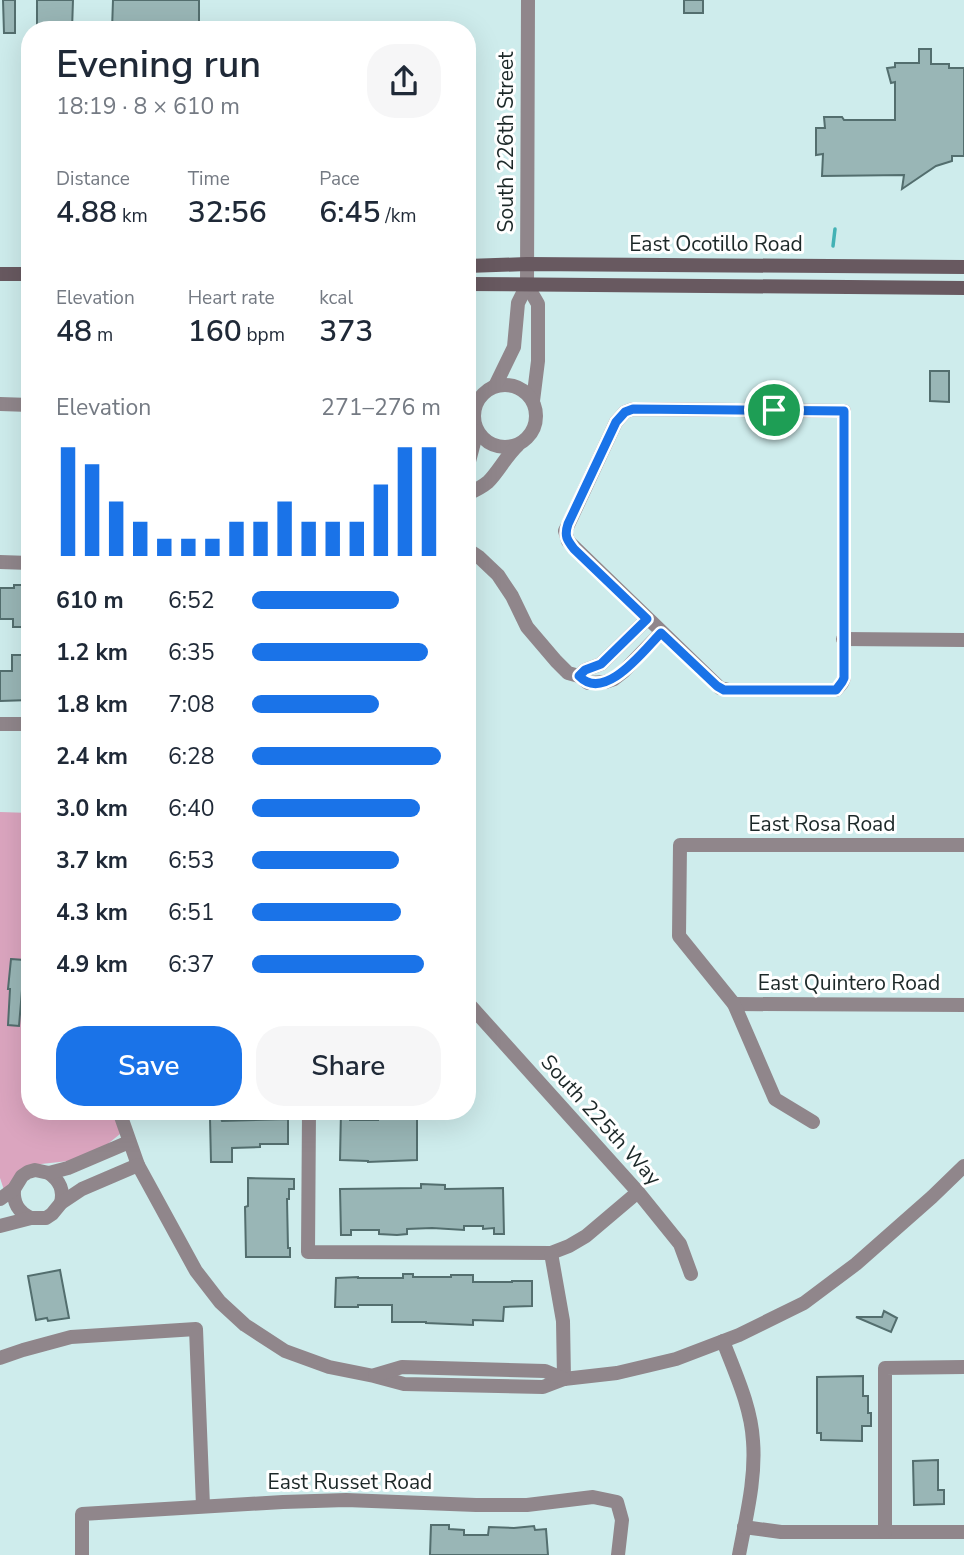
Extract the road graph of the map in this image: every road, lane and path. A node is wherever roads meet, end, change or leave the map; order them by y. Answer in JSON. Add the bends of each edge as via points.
{"nodes":[{"id":1,"x":528,"y":0,"type":"edge"},
{"id":2,"x":527,"y":264,"type":"junction"},
{"id":3,"x":476,"y":266,"type":"edge"},
{"id":4,"x":964,"y":267,"type":"edge"},
{"id":5,"x":0,"y":274,"type":"edge"},
{"id":6,"x":21,"y":274,"type":"edge"},
{"id":7,"x":476,"y":284,"type":"edge"},
{"id":8,"x":527,"y":285,"type":"junction"},
{"id":9,"x":964,"y":288,"type":"edge"},
{"id":10,"x":495,"y":386,"type":"junction"},
{"id":11,"x":533,"y":401,"type":"junction"},
{"id":12,"x":0,"y":404,"type":"edge"},
{"id":13,"x":476,"y":404,"type":"edge"},
{"id":14,"x":21,"y":405,"type":"edge"},
{"id":15,"x":476,"y":428,"type":"edge"},
{"id":16,"x":477,"y":431,"type":"junction"},
{"id":17,"x":476,"y":435,"type":"edge"},
{"id":18,"x":518,"y":445,"type":"junction"},
{"id":19,"x":476,"y":490,"type":"edge"},
{"id":20,"x":476,"y":555,"type":"edge"},
{"id":21,"x":0,"y":562,"type":"edge"},
{"id":22,"x":21,"y":562,"type":"edge"},
{"id":23,"x":647,"y":619,"type":"junction"},
{"id":24,"x":661,"y":633,"type":"junction"},
{"id":25,"x":843,"y":639,"type":"junction"},
{"id":26,"x":964,"y":640,"type":"edge"},
{"id":27,"x":579,"y":676,"type":"junction"},
{"id":28,"x":0,"y":724,"type":"edge"},
{"id":29,"x":21,"y":724,"type":"edge"},
{"id":30,"x":964,"y":845,"type":"edge"},
{"id":31,"x":734,"y":1004,"type":"junction"},
{"id":32,"x":964,"y":1005,"type":"edge"},
{"id":33,"x":476,"y":1012,"type":"edge"},
{"id":34,"x":122,"y":1120,"type":"edge"},
{"id":35,"x":309,"y":1120,"type":"edge"},
{"id":36,"x":813,"y":1122,"type":"dead end"},
{"id":37,"x":133,"y":1153,"type":"junction"},
{"id":38,"x":964,"y":1166,"type":"edge"},
{"id":39,"x":49,"y":1173,"type":"junction"},
{"id":40,"x":14,"y":1189,"type":"junction"},
{"id":41,"x":638,"y":1192,"type":"junction"},
{"id":42,"x":0,"y":1199,"type":"edge"},
{"id":43,"x":61,"y":1203,"type":"junction"},
{"id":44,"x":31,"y":1218,"type":"junction"},
{"id":45,"x":0,"y":1226,"type":"edge"},
{"id":46,"x":551,"y":1253,"type":"junction"},
{"id":47,"x":691,"y":1273,"type":"dead end"},
{"id":48,"x":723,"y":1341,"type":"junction"},
{"id":49,"x":0,"y":1359,"type":"edge"},
{"id":50,"x":964,"y":1367,"type":"edge"},
{"id":51,"x":564,"y":1379,"type":"junction"},
{"id":52,"x":203,"y":1506,"type":"junction"},
{"id":53,"x":744,"y":1527,"type":"junction"},
{"id":54,"x":885,"y":1532,"type":"junction"},
{"id":55,"x":964,"y":1532,"type":"edge"},
{"id":56,"x":82,"y":1555,"type":"edge"},
{"id":57,"x":618,"y":1555,"type":"edge"},
{"id":58,"x":739,"y":1555,"type":"edge"}],
"edges":[{"from":1,"to":2,"type":"street","name":"South 226th Street"},
{"from":2,"to":3,"type":"main road","name":"East Ocotillo Road"},
{"from":2,"to":4,"type":"main road","name":"East Ocotillo Road"},
{"from":2,"to":8,"type":"street","name":"South 226th Street"},
{"from":5,"to":6,"type":"main road"},
{"from":7,"to":8,"type":"main road","name":"East Ocotillo Road"},
{"from":8,"to":9,"type":"main road","name":"East Ocotillo Road"},
{"from":8,"to":10,"type":"street","via":[[518,303],[514,347]]},
{"from":8,"to":11,"type":"street","via":[[538,304]]},
{"from":10,"to":11,"type":"street","via":[[517,386]]},
{"from":10,"to":13,"type":"street"},
{"from":11,"to":18,"type":"street","via":[[535,426]]},
{"from":12,"to":14,"type":"street"},
{"from":15,"to":16,"type":"street"},
{"from":16,"to":17,"type":"street"},
{"from":16,"to":18,"type":"street","via":[[499,447]]},
{"from":18,"to":19,"type":"street"},
{"from":20,"to":27,"type":"street","via":[[506,585],[535,637],[564,669]]},
{"from":21,"to":22,"type":"street"},
{"from":23,"to":24,"type":"street"},
{"from":23,"to":25,"type":"street","via":[[565,536],[620,416],[633,409],[844,411]]},
{"from":23,"to":27,"type":"street","via":[[601,664]]},
{"from":24,"to":25,"type":"street","via":[[724,690],[836,690],[844,678]]},
{"from":24,"to":27,"type":"street","via":[[614,678],[595,684]]},
{"from":25,"to":26,"type":"street"},
{"from":28,"to":29,"type":"street"},
{"from":30,"to":31,"type":"street","name":"East Rosa Road","via":[[680,845],[679,936]]},
{"from":31,"to":32,"type":"street","name":"East Quintero Road"},
{"from":31,"to":36,"type":"street","via":[[775,1099]]},
{"from":33,"to":41,"type":"street","name":"South 225th Way"},
{"from":34,"to":37,"type":"street"},
{"from":35,"to":46,"type":"street","via":[[308,1252]]},
{"from":37,"to":39,"type":"street"},
{"from":37,"to":43,"type":"street"},
{"from":37,"to":51,"type":"street","via":[[196,1271],[245,1325],[285,1350],[329,1367],[404,1384],[543,1387]]},
{"from":38,"to":48,"type":"street","via":[[856,1264],[804,1303]]},
{"from":39,"to":40,"type":"street","via":[[28,1172]]},
{"from":39,"to":43,"type":"street","via":[[60,1183]]},
{"from":40,"to":42,"type":"street"},
{"from":40,"to":44,"type":"street","via":[[15,1203]]},
{"from":41,"to":46,"type":"street","via":[[586,1236]]},
{"from":41,"to":47,"type":"street","name":"South 225th Way","via":[[680,1244]]},
{"from":43,"to":44,"type":"street","via":[[46,1218]]},
{"from":44,"to":45,"type":"street"},
{"from":46,"to":51,"type":"street","via":[[563,1321]]},
{"from":48,"to":51,"type":"street","via":[[676,1359]]},
{"from":48,"to":53,"type":"street","via":[[746,1400],[753,1440]]},
{"from":49,"to":52,"type":"street","via":[[71,1336],[196,1329]]},
{"from":50,"to":54,"type":"street","via":[[885,1368]]},
{"from":52,"to":56,"type":"street","name":"East Russet Road","via":[[82,1514]]},
{"from":52,"to":57,"type":"street","name":"East Russet Road","via":[[346,1500],[527,1504],[593,1497],[617,1502],[622,1520]]},
{"from":53,"to":54,"type":"street","via":[[781,1532]]},
{"from":53,"to":58,"type":"street"},
{"from":54,"to":55,"type":"street"}]}
